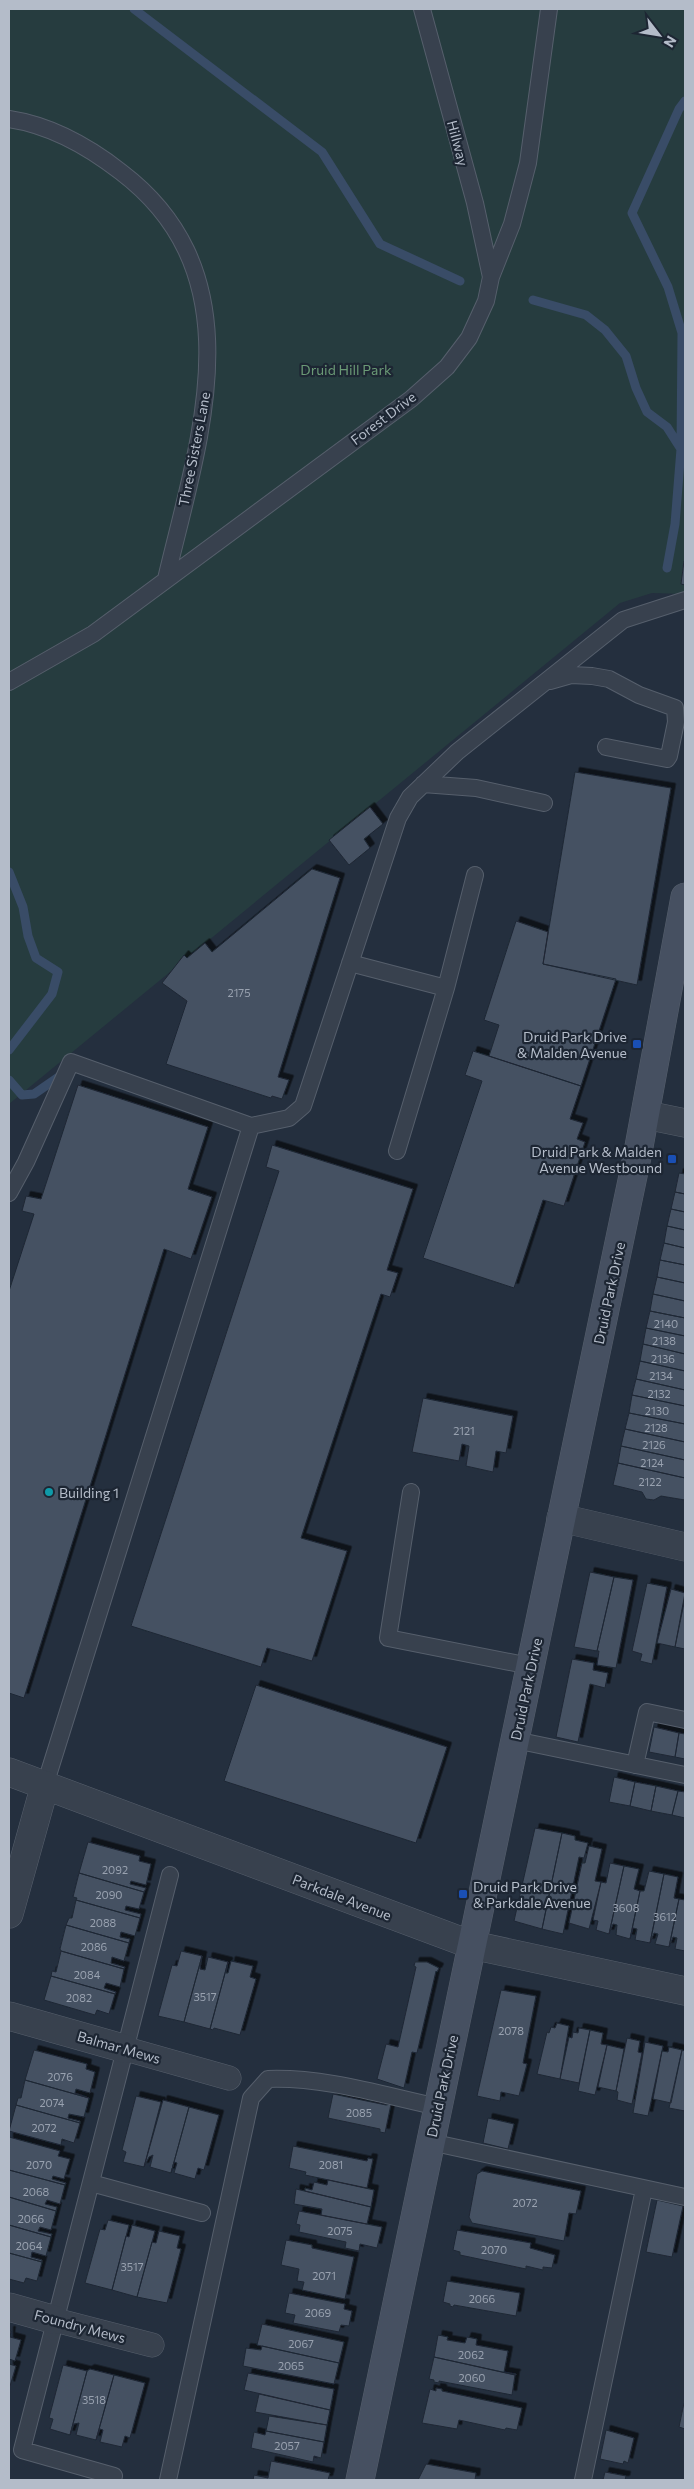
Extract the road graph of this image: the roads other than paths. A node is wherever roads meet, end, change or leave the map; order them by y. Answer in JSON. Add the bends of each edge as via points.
{"nodes":[{"id":1,"x":422,"y":9,"type":"edge"},
{"id":2,"x":549,"y":9,"type":"edge"},
{"id":3,"x":9,"y":119,"type":"edge"},
{"id":4,"x":491,"y":277,"type":"junction"},
{"id":5,"x":166,"y":578,"type":"junction"},
{"id":6,"x":685,"y":600,"type":"edge"},
{"id":7,"x":9,"y":682,"type":"edge"},
{"id":8,"x":545,"y":682,"type":"junction"},
{"id":9,"x":606,"y":747,"type":"dead end"},
{"id":10,"x":423,"y":784,"type":"junction"},
{"id":11,"x":544,"y":803,"type":"dead end"},
{"id":12,"x":475,"y":875,"type":"dead end"},
{"id":13,"x":685,"y":897,"type":"edge"},
{"id":14,"x":350,"y":963,"type":"junction"},
{"id":15,"x":446,"y":988,"type":"junction"},
{"id":16,"x":646,"y":1115,"type":"junction"},
{"id":17,"x":685,"y":1123,"type":"edge"},
{"id":18,"x":251,"y":1126,"type":"junction"},
{"id":19,"x":397,"y":1151,"type":"dead end"},
{"id":20,"x":9,"y":1193,"type":"edge"},
{"id":21,"x":411,"y":1492,"type":"dead end"},
{"id":22,"x":561,"y":1518,"type":"junction"},
{"id":23,"x":685,"y":1547,"type":"edge"},
{"id":24,"x":530,"y":1666,"type":"junction"},
{"id":25,"x":685,"y":1720,"type":"edge"},
{"id":26,"x":515,"y":1740,"type":"junction"},
{"id":27,"x":636,"y":1765,"type":"junction"},
{"id":28,"x":9,"y":1772,"type":"edge"},
{"id":29,"x":685,"y":1776,"type":"edge"},
{"id":30,"x":45,"y":1785,"type":"junction"},
{"id":31,"x":170,"y":1875,"type":"dead end"},
{"id":32,"x":9,"y":1914,"type":"edge"},
{"id":33,"x":472,"y":1945,"type":"junction"},
{"id":34,"x":685,"y":1991,"type":"edge"},
{"id":35,"x":9,"y":2016,"type":"edge"},
{"id":36,"x":126,"y":2049,"type":"junction"},
{"id":37,"x":229,"y":2078,"type":"dead end"},
{"id":38,"x":438,"y":2107,"type":"junction"},
{"id":39,"x":430,"y":2142,"type":"junction"},
{"id":40,"x":91,"y":2183,"type":"junction"},
{"id":41,"x":644,"y":2188,"type":"junction"},
{"id":42,"x":685,"y":2197,"type":"edge"},
{"id":43,"x":202,"y":2213,"type":"dead end"},
{"id":44,"x":9,"y":2307,"type":"edge"},
{"id":45,"x":55,"y":2320,"type":"junction"},
{"id":46,"x":152,"y":2345,"type":"dead end"},
{"id":47,"x":114,"y":2476,"type":"dead end"},
{"id":48,"x":168,"y":2480,"type":"edge"},
{"id":49,"x":360,"y":2480,"type":"edge"},
{"id":50,"x":583,"y":2480,"type":"edge"}],
"edges":[{"from":1,"to":4,"type":"lane","name":"Hillway","via":[[475,203]]},
{"from":2,"to":4,"type":"lane","name":"Forest Drive","via":[[528,163],[512,224]]},
{"from":3,"to":5,"type":"lane","name":"Three Sisters Lane","via":[[25,122],[100,156],[136,183],[167,216],[189,253],[204,298],[208,354],[206,405]]},
{"from":4,"to":5,"type":"lane","name":"Forest Drive","via":[[486,302],[469,338],[447,367],[411,398]]},
{"from":5,"to":7,"type":"lane","name":"Forest Drive","via":[[93,634]]},
{"from":6,"to":8,"type":"lane","via":[[623,620]]},
{"from":8,"to":9,"type":"lane","via":[[571,675],[609,679],[639,695],[675,708],[676,722],[670,756],[666,759]]},
{"from":8,"to":10,"type":"lane","via":[[456,752]]},
{"from":10,"to":11,"type":"lane","via":[[476,788]]},
{"from":10,"to":14,"type":"lane","via":[[410,797],[398,818]]},
{"from":12,"to":15,"type":"lane"},
{"from":13,"to":16,"type":"main road","name":"Druid Park Drive"},
{"from":14,"to":15,"type":"lane"},
{"from":14,"to":18,"type":"lane","via":[[303,1106],[290,1118]]},
{"from":15,"to":19,"type":"lane"},
{"from":16,"to":17,"type":"street"},
{"from":16,"to":22,"type":"main road","name":"Druid Park Drive"},
{"from":18,"to":20,"type":"lane","via":[[71,1062]]},
{"from":18,"to":30,"type":"lane"},
{"from":21,"to":24,"type":"lane","via":[[388,1638]]},
{"from":22,"to":23,"type":"street"},
{"from":22,"to":24,"type":"main road","name":"Druid Park Drive"},
{"from":24,"to":26,"type":"main road","name":"Druid Park Drive"},
{"from":25,"to":27,"type":"lane","via":[[647,1712]]},
{"from":26,"to":27,"type":"lane"},
{"from":26,"to":33,"type":"main road","name":"Druid Park Drive"},
{"from":27,"to":29,"type":"lane"},
{"from":28,"to":30,"type":"street","name":"Parkdale Avenue"},
{"from":30,"to":32,"type":"street"},
{"from":30,"to":33,"type":"street","name":"Parkdale Avenue"},
{"from":31,"to":36,"type":"lane"},
{"from":33,"to":34,"type":"street","name":"Parkdale Avenue"},
{"from":33,"to":38,"type":"main road","name":"Druid Park Drive"},
{"from":35,"to":36,"type":"street","name":"Balmar Mews"},
{"from":36,"to":37,"type":"street","name":"Balmar Mews"},
{"from":36,"to":40,"type":"lane"},
{"from":38,"to":39,"type":"main road","name":"Druid Park Drive"},
{"from":38,"to":48,"type":"lane","via":[[313,2080],[268,2079],[251,2098]]},
{"from":39,"to":41,"type":"lane"},
{"from":39,"to":49,"type":"main road","name":"Druid Park Drive"},
{"from":40,"to":43,"type":"lane"},
{"from":40,"to":45,"type":"lane"},
{"from":41,"to":42,"type":"lane"},
{"from":41,"to":50,"type":"lane"},
{"from":44,"to":45,"type":"street","name":"Foundry Mews"},
{"from":45,"to":46,"type":"street","name":"Foundry Mews"},
{"from":45,"to":47,"type":"lane","via":[[22,2450]]}]}
